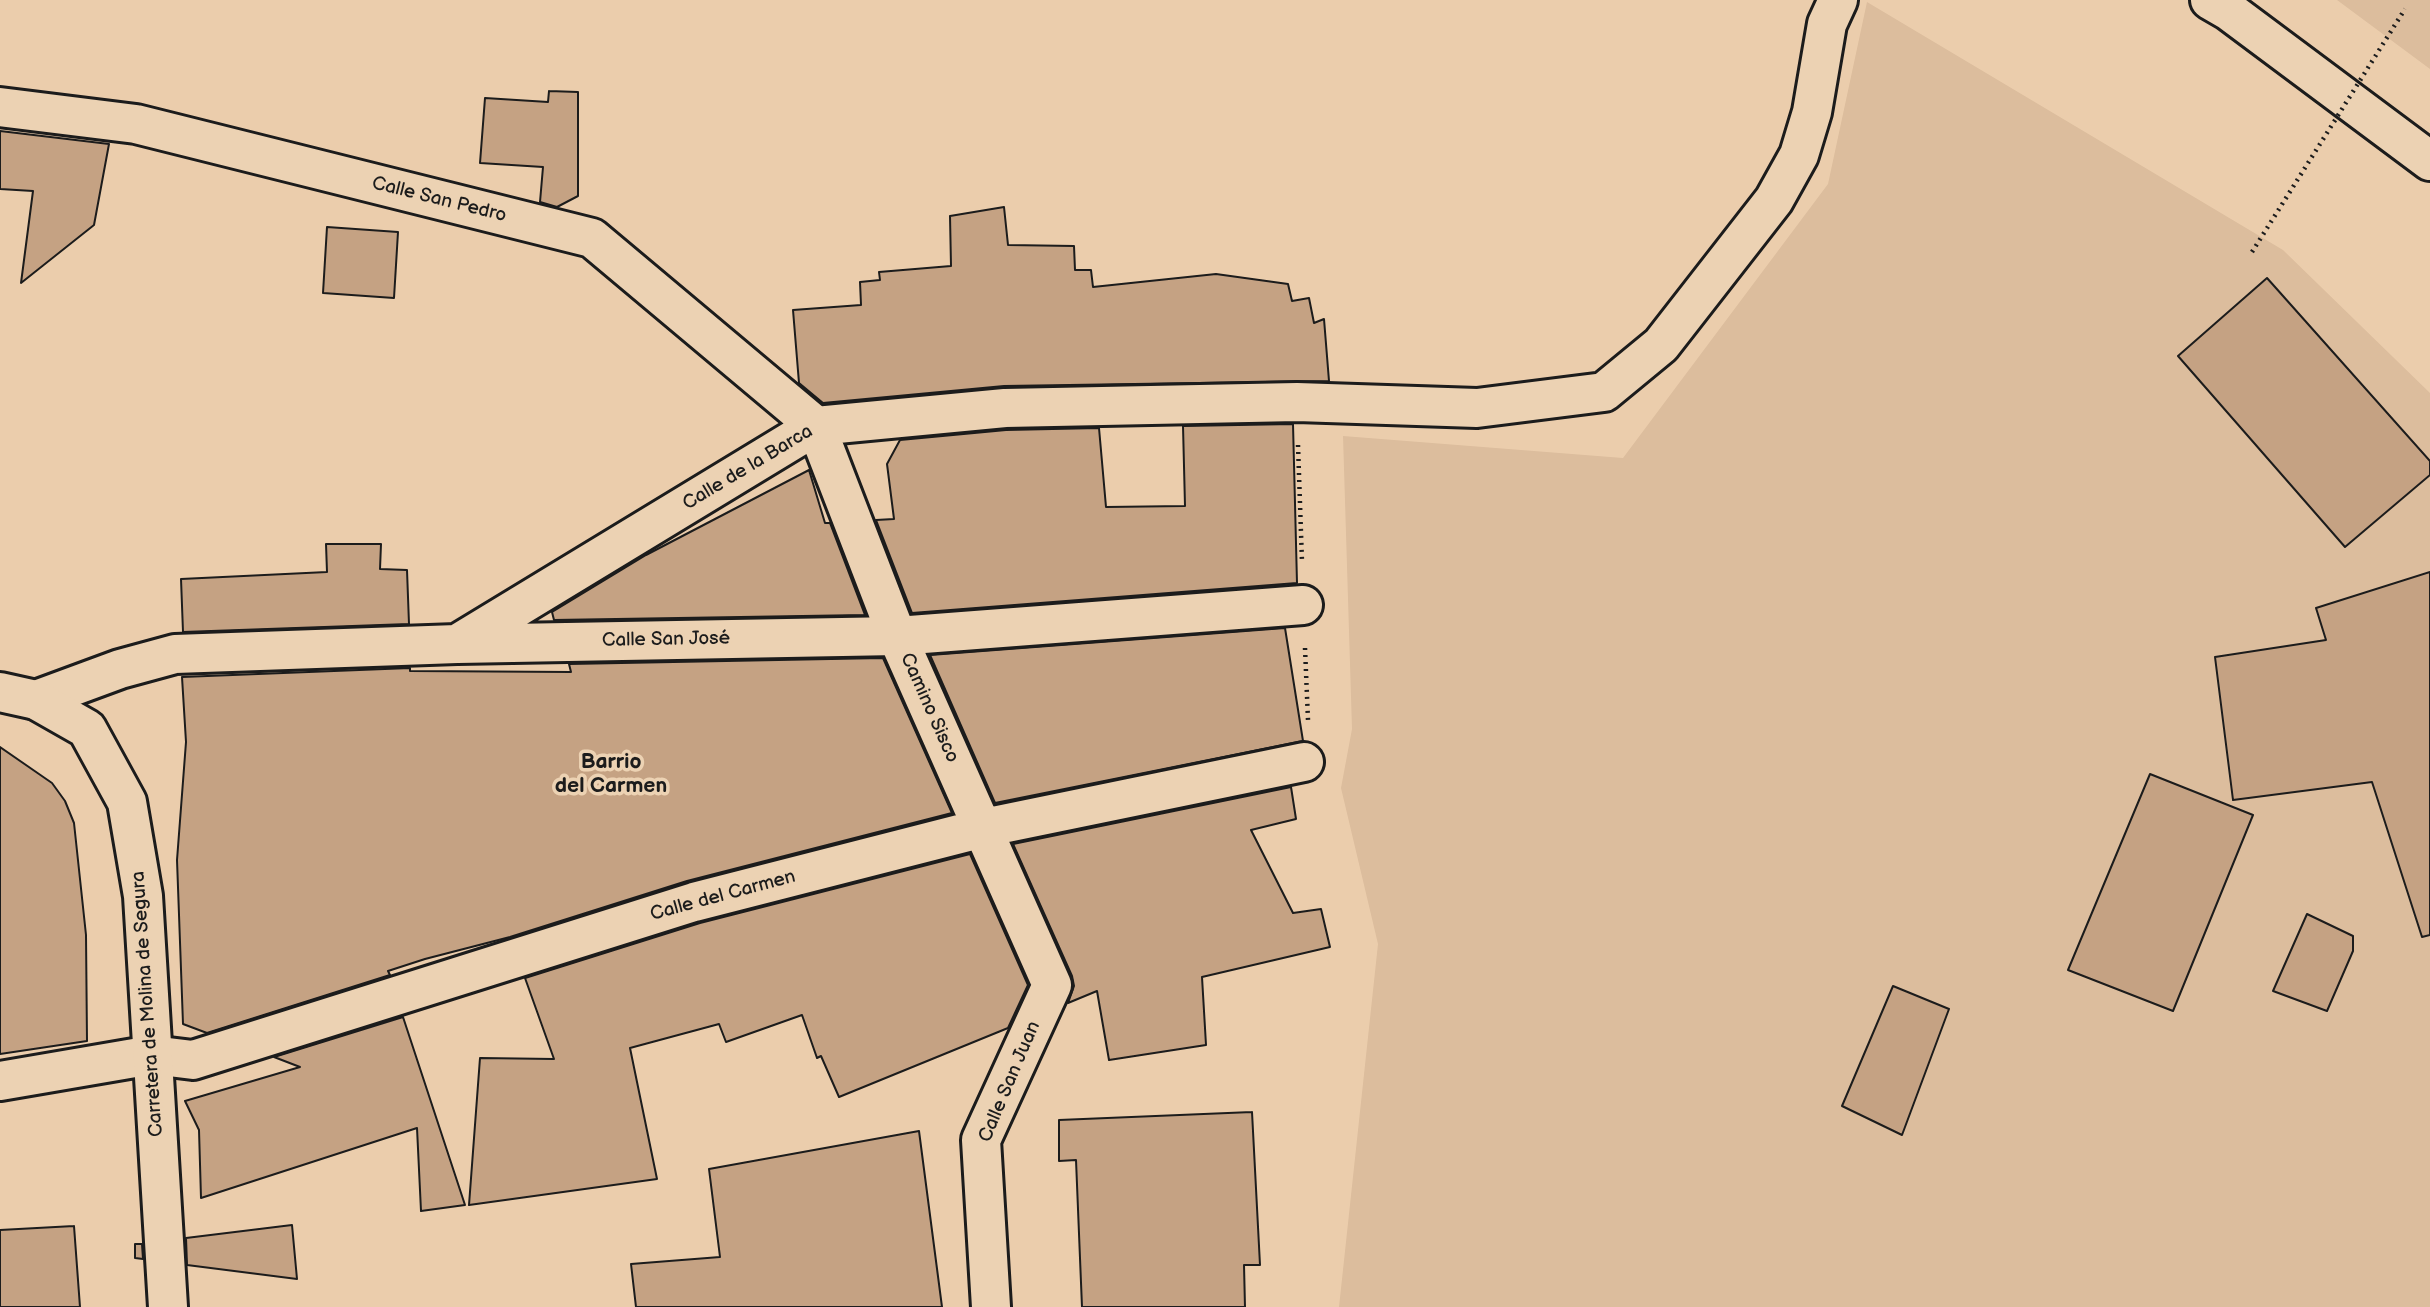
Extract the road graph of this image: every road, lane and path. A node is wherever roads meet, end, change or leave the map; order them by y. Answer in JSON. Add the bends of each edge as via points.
{"nodes":[{"id":1,"x":1838,"y":0,"type":"edge"},
{"id":2,"x":2210,"y":0,"type":"edge"},
{"id":3,"x":2405,"y":9,"type":"dead end"},
{"id":4,"x":0,"y":107,"type":"edge"},
{"id":5,"x":2430,"y":161,"type":"edge"},
{"id":6,"x":2252,"y":253,"type":"dead end"},
{"id":7,"x":1297,"y":402,"type":"junction"},
{"id":8,"x":816,"y":426,"type":"junction"},
{"id":9,"x":1303,"y":605,"type":"junction"},
{"id":10,"x":897,"y":636,"type":"junction"},
{"id":11,"x":457,"y":644,"type":"junction"},
{"id":12,"x":18,"y":696,"type":"edge"},
{"id":13,"x":1304,"y":762,"type":"joint"},
{"id":14,"x":983,"y":828,"type":"junction"},
{"id":15,"x":1052,"y":985,"type":"joint"},
{"id":16,"x":152,"y":1055,"type":"junction"},
{"id":17,"x":0,"y":1081,"type":"edge"},
{"id":18,"x":168,"y":1307,"type":"edge"},
{"id":19,"x":991,"y":1307,"type":"edge"}],
"edges":[{"from":1,"to":7,"type":"street","name":"Calle de la Barca","via":[[1827,24],[1800,155],[1774,200],[1661,345],[1604,392],[1477,408]]},
{"from":2,"to":5,"type":"street"},
{"from":3,"to":6,"type":"path","bridge":true},
{"from":4,"to":8,"type":"street","name":"Calle San Pedro","via":[[136,124],[592,238]]},
{"from":7,"to":8,"type":"street","name":"Calle de la Barca","via":[[1005,408]]},
{"from":7,"to":9,"type":"path"},
{"from":8,"to":10,"type":"street","name":"Camino Sisco"},
{"from":8,"to":11,"type":"street","name":"Calle de la Barca"},
{"from":9,"to":10,"type":"street","name":"Calle San José"},
{"from":9,"to":13,"type":"path","via":[[1309,737]]},
{"from":10,"to":11,"type":"street","name":"Calle San José"},
{"from":10,"to":14,"type":"street","name":"Camino Sisco"},
{"from":11,"to":12,"type":"street","name":"Calle San José","via":[[175,654]]},
{"from":12,"to":16,"type":"street","name":"Carretera de Molina de Segura","via":[[87,729],[127,802],[143,896]]},
{"from":13,"to":14,"type":"street","name":"Calle del Carmen"},
{"from":14,"to":15,"type":"street","name":"Camino Sisco"},
{"from":14,"to":16,"type":"street","name":"Calle del Carmen","via":[[694,902],[193,1060]]},
{"from":15,"to":19,"type":"street","name":"Calle San Juan","via":[[981,1140]]},
{"from":16,"to":17,"type":"street","name":"Calle del Carmen"},
{"from":16,"to":18,"type":"street","name":"Carretera de Molina de Segura"}]}
